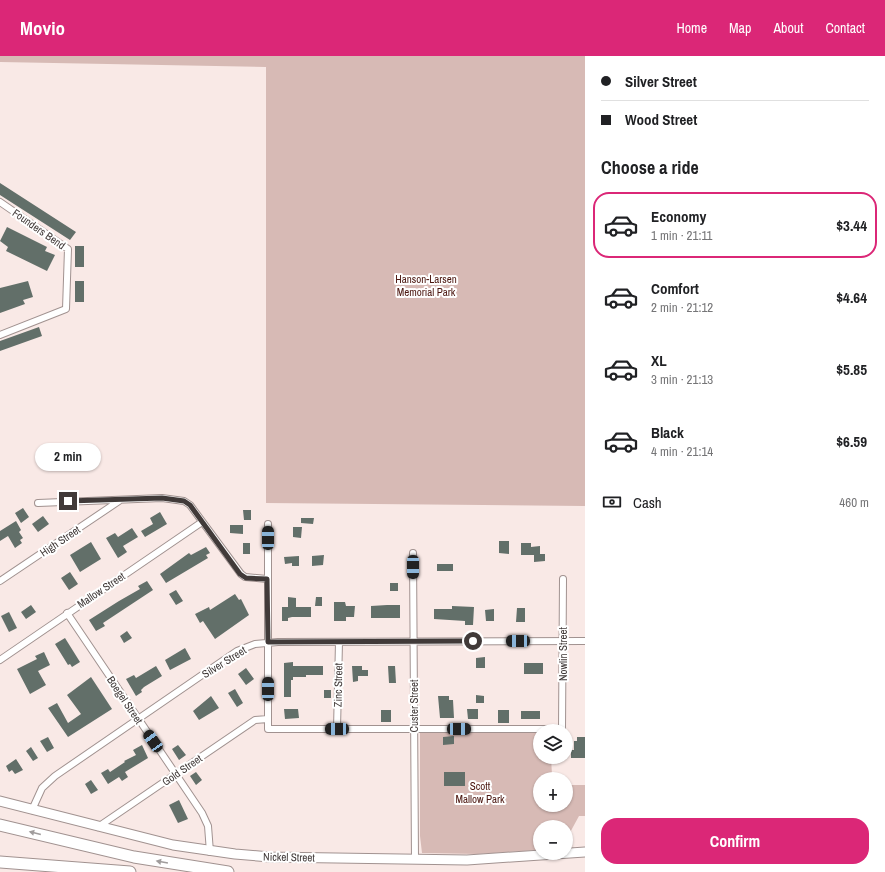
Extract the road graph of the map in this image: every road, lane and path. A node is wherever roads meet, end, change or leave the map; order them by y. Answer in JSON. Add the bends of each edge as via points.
{"nodes":[{"id":1,"x":0,"y":202,"type":"edge"},
{"id":2,"x":0,"y":335,"type":"edge"},
{"id":3,"x":119,"y":501,"type":"junction"},
{"id":4,"x":38,"y":503,"type":"dead end"},
{"id":5,"x":202,"y":522,"type":"junction"},
{"id":6,"x":268,"y":524,"type":"dead end"},
{"id":7,"x":413,"y":553,"type":"dead end"},
{"id":8,"x":267,"y":579,"type":"junction"},
{"id":9,"x":563,"y":579,"type":"dead end"},
{"id":10,"x":0,"y":581,"type":"edge"},
{"id":11,"x":68,"y":613,"type":"junction"},
{"id":12,"x":414,"y":641,"type":"junction"},
{"id":13,"x":563,"y":641,"type":"junction"},
{"id":14,"x":585,"y":641,"type":"edge"},
{"id":15,"x":268,"y":642,"type":"junction"},
{"id":16,"x":339,"y":642,"type":"junction"},
{"id":17,"x":0,"y":660,"type":"edge"},
{"id":18,"x":138,"y":719,"type":"junction"},
{"id":19,"x":268,"y":719,"type":"junction"},
{"id":20,"x":337,"y":729,"type":"junction"},
{"id":21,"x":414,"y":729,"type":"junction"},
{"id":22,"x":176,"y":774,"type":"junction"},
{"id":23,"x":0,"y":801,"type":"edge"},
{"id":24,"x":32,"y":810,"type":"junction"},
{"id":25,"x":0,"y":824,"type":"edge"},
{"id":26,"x":98,"y":827,"type":"junction"},
{"id":27,"x":210,"y":852,"type":"junction"},
{"id":28,"x":585,"y":852,"type":"edge"},
{"id":29,"x":415,"y":859,"type":"junction"},
{"id":30,"x":0,"y":862,"type":"edge"},
{"id":31,"x":130,"y":872,"type":"edge"},
{"id":32,"x":228,"y":872,"type":"edge"}],
"edges":[{"from":1,"to":2,"type":"street","name":"Founders Bend","via":[[68,249],[66,309]]},
{"from":3,"to":4,"type":"street","via":[[113,499]]},
{"from":3,"to":5,"type":"street","via":[[162,498],[184,501]]},
{"from":3,"to":10,"type":"street","name":"High Street"},
{"from":5,"to":8,"type":"street","via":[[240,574],[246,578]]},
{"from":5,"to":11,"type":"street","name":"Mallow Street"},
{"from":6,"to":8,"type":"street"},
{"from":7,"to":12,"type":"street","name":"Custer Street"},
{"from":8,"to":15,"type":"street"},
{"from":9,"to":13,"type":"street","name":"Nowlin Street"},
{"from":11,"to":17,"type":"street","name":"Mallow Street"},
{"from":11,"to":18,"type":"street","name":"Boegel Street"},
{"from":12,"to":13,"type":"street","name":"Silver Street"},
{"from":12,"to":16,"type":"street","name":"Silver Street"},
{"from":12,"to":21,"type":"street","name":"Custer Street"},
{"from":13,"to":14,"type":"street","name":"Silver Street"},
{"from":13,"to":21,"type":"street","name":"Nowlin Street","via":[[562,728]]},
{"from":15,"to":16,"type":"street","name":"Silver Street"},
{"from":15,"to":18,"type":"street","name":"Silver Street","via":[[237,651]]},
{"from":15,"to":19,"type":"street"},
{"from":16,"to":20,"type":"street","name":"Zinc Street"},
{"from":18,"to":22,"type":"street","name":"Boegel Street"},
{"from":18,"to":24,"type":"street","name":"Silver Street","via":[[55,776],[42,788]]},
{"from":19,"to":20,"type":"street","via":[[268,730]]},
{"from":19,"to":22,"type":"street","name":"Gold Street","via":[[255,720]]},
{"from":20,"to":21,"type":"street"},
{"from":21,"to":29,"type":"street","name":"Custer Street"},
{"from":22,"to":26,"type":"street","name":"Gold Street"},
{"from":22,"to":27,"type":"street","name":"Boegel Street","via":[[208,826]]},
{"from":23,"to":24,"type":"main road","name":"Nickel Street"},
{"from":24,"to":26,"type":"main road","name":"Nickel Street"},
{"from":32,"to":25,"type":"highway","one_way":true,"via":[[134,857]]},
{"from":26,"to":27,"type":"main road","name":"Nickel Street"},
{"from":27,"to":29,"type":"main road","name":"Nickel Street","via":[[270,857]]},
{"from":28,"to":29,"type":"main road","name":"Nickel Street","via":[[490,859]]},
{"from":30,"to":31,"type":"highway"}]}
